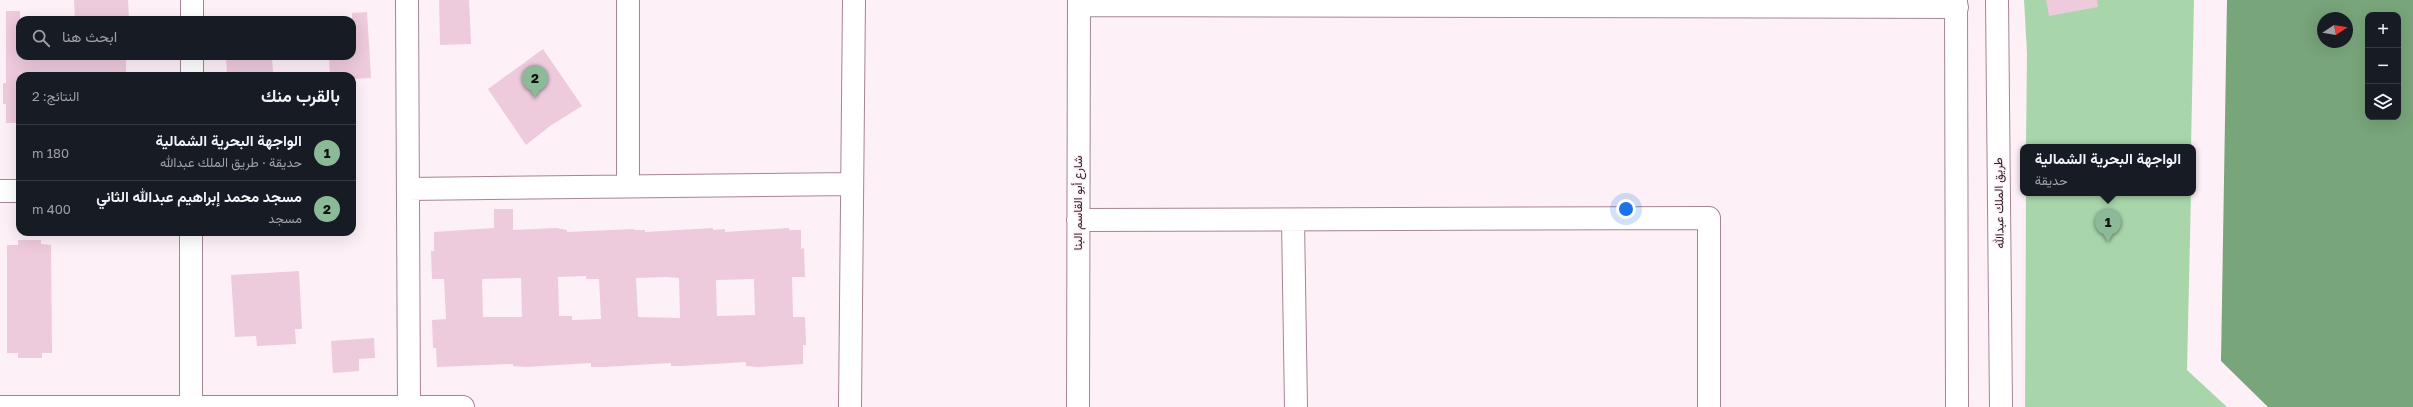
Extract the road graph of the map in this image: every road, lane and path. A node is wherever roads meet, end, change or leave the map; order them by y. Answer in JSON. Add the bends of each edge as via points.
{"nodes":[{"id":1,"x":192,"y":0,"type":"edge"},
{"id":2,"x":407,"y":0,"type":"edge"},
{"id":3,"x":628,"y":0,"type":"edge"},
{"id":4,"x":854,"y":0,"type":"edge"},
{"id":5,"x":1997,"y":0,"type":"edge"},
{"id":6,"x":1079,"y":3,"type":"edge"},
{"id":7,"x":1956,"y":3,"type":"edge"},
{"id":8,"x":192,"y":16,"type":"edge"},
{"id":9,"x":192,"y":60,"type":"edge"},
{"id":10,"x":192,"y":72,"type":"edge"},
{"id":11,"x":852,"y":184,"type":"junction"},
{"id":12,"x":628,"y":186,"type":"junction"},
{"id":13,"x":408,"y":189,"type":"junction"},
{"id":14,"x":0,"y":192,"type":"edge"},
{"id":15,"x":16,"y":192,"type":"edge"},
{"id":16,"x":1078,"y":220,"type":"junction"},
{"id":17,"x":1293,"y":221,"type":"junction"},
{"id":18,"x":191,"y":236,"type":"edge"},
{"id":19,"x":0,"y":407,"type":"edge"},
{"id":20,"x":30,"y":407,"type":"edge"},
{"id":21,"x":191,"y":407,"type":"edge"},
{"id":22,"x":409,"y":407,"type":"edge"},
{"id":23,"x":463,"y":407,"type":"edge"},
{"id":24,"x":850,"y":407,"type":"edge"},
{"id":25,"x":1078,"y":407,"type":"edge"},
{"id":26,"x":1296,"y":407,"type":"edge"},
{"id":27,"x":1709,"y":407,"type":"edge"},
{"id":28,"x":1957,"y":407,"type":"edge"},
{"id":29,"x":2002,"y":407,"type":"edge"}],
"edges":[{"from":1,"to":8,"type":"street"},
{"from":2,"to":13,"type":"street"},
{"from":3,"to":12,"type":"street"},
{"from":4,"to":11,"type":"street"},
{"from":5,"to":29,"type":"street","name":"طريق الملك عبدالله"},
{"from":6,"to":7,"type":"street"},
{"from":6,"to":16,"type":"street","name":"شارع أبو القاسم البنا"},
{"from":7,"to":28,"type":"street"},
{"from":9,"to":10,"type":"street"},
{"from":11,"to":12,"type":"street"},
{"from":11,"to":24,"type":"street"},
{"from":12,"to":13,"type":"street"},
{"from":13,"to":22,"type":"street"},
{"from":14,"to":15,"type":"street"},
{"from":16,"to":17,"type":"street"},
{"from":16,"to":25,"type":"street","name":"شارع أبو القاسم البنا"},
{"from":17,"to":26,"type":"street"},
{"from":17,"to":27,"type":"street","via":[[1709,218]]},
{"from":18,"to":21,"type":"street"},
{"from":19,"to":20,"type":"street"},
{"from":20,"to":21,"type":"street"},
{"from":21,"to":22,"type":"street"},
{"from":22,"to":23,"type":"street"}]}
